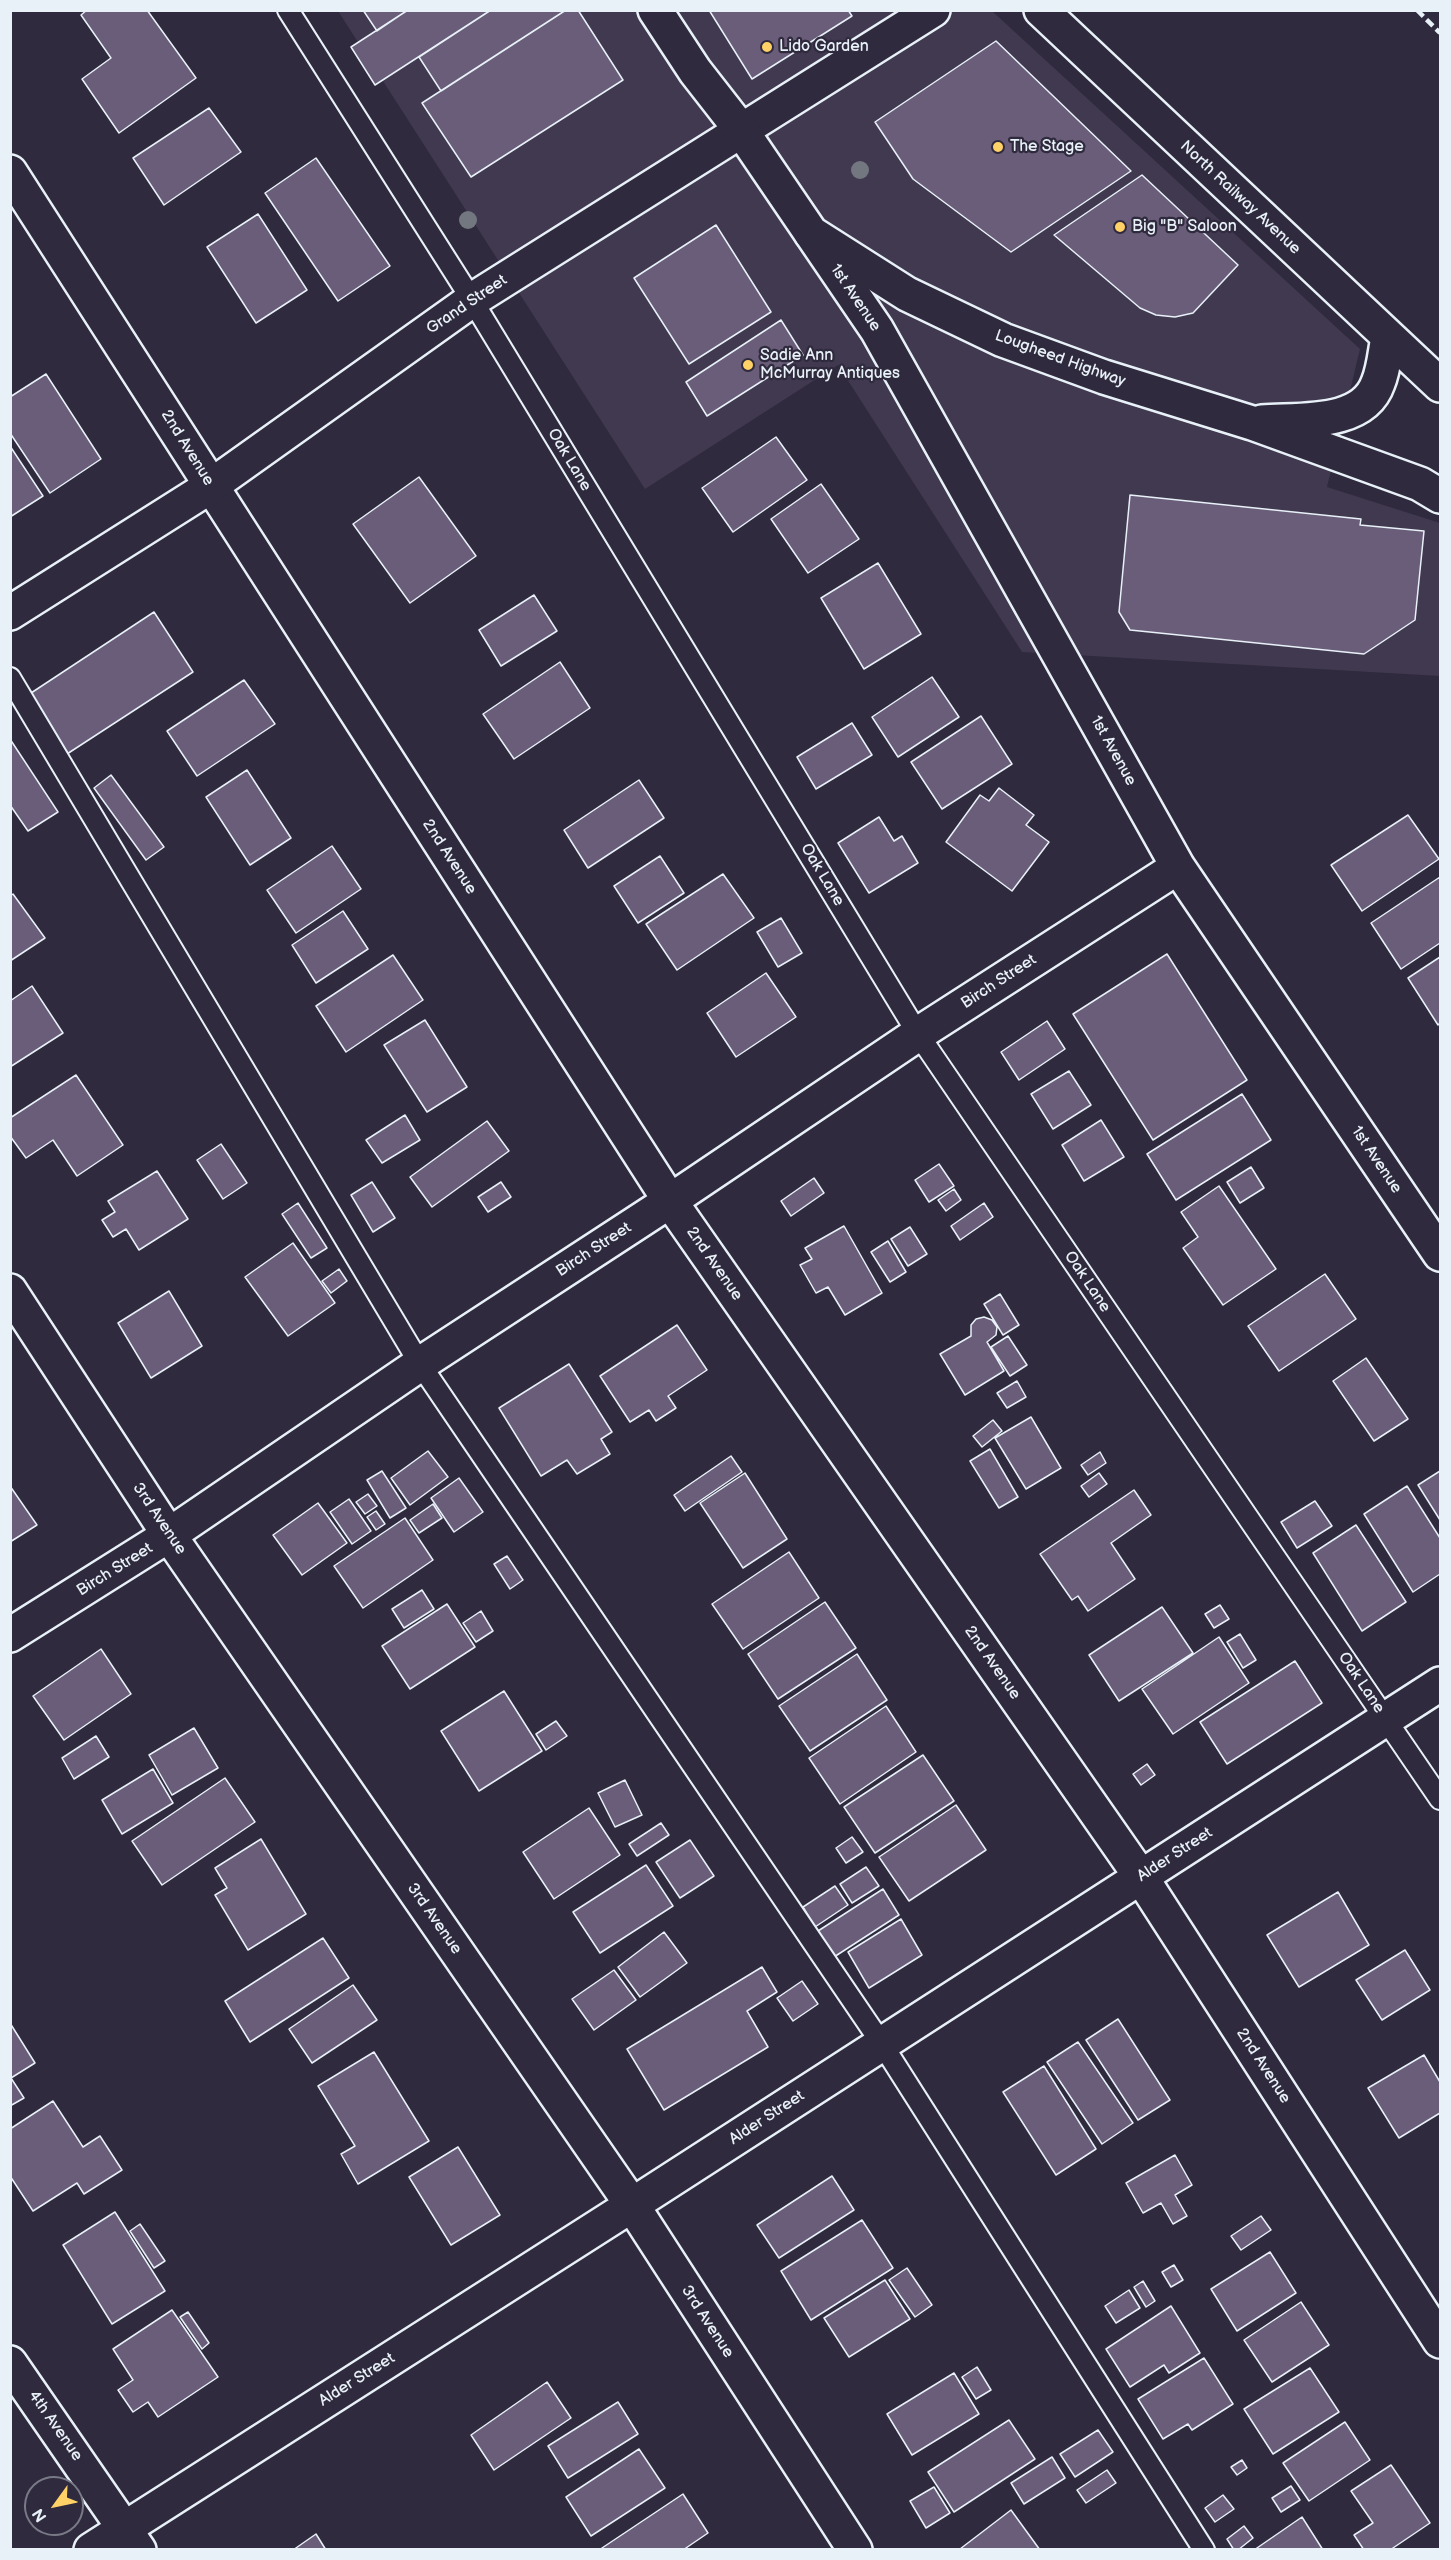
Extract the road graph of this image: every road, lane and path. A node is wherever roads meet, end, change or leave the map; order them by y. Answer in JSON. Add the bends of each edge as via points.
{"nodes":[{"id":1,"x":288,"y":10,"type":"edge"},
{"id":2,"x":655,"y":10,"type":"edge"},
{"id":3,"x":933,"y":10,"type":"edge"},
{"id":4,"x":1041,"y":10,"type":"edge"},
{"id":5,"x":741,"y":130,"type":"junction"},
{"id":6,"x":10,"y":172,"type":"edge"},
{"id":7,"x":811,"y":233,"type":"junction"},
{"id":8,"x":472,"y":300,"type":"junction"},
{"id":9,"x":1388,"y":337,"type":"junction"},
{"id":10,"x":1440,"y":385,"type":"edge"},
{"id":11,"x":1252,"y":423,"type":"junction"},
{"id":12,"x":211,"y":486,"type":"junction"},
{"id":13,"x":1440,"y":496,"type":"edge"},
{"id":14,"x":10,"y":613,"type":"edge"},
{"id":15,"x":10,"y":678,"type":"edge"},
{"id":16,"x":1178,"y":867,"type":"junction"},
{"id":17,"x":918,"y":1034,"type":"junction"},
{"id":18,"x":670,"y":1201,"type":"junction"},
{"id":19,"x":1440,"y":1254,"type":"edge"},
{"id":20,"x":10,"y":1292,"type":"edge"},
{"id":21,"x":420,"y":1364,"type":"junction"},
{"id":22,"x":169,"y":1535,"type":"junction"},
{"id":23,"x":10,"y":1635,"type":"edge"},
{"id":24,"x":1440,"y":1684,"type":"edge"},
{"id":25,"x":1386,"y":1720,"type":"junction"},
{"id":26,"x":1440,"y":1799,"type":"edge"},
{"id":27,"x":1141,"y":1877,"type":"junction"},
{"id":28,"x":882,"y":2044,"type":"junction"},
{"id":29,"x":632,"y":2205,"type":"junction"},
{"id":30,"x":1440,"y":2341,"type":"edge"},
{"id":31,"x":10,"y":2362,"type":"edge"},
{"id":32,"x":132,"y":2539,"type":"edge"},
{"id":33,"x":91,"y":2550,"type":"edge"},
{"id":34,"x":855,"y":2550,"type":"edge"},
{"id":35,"x":1204,"y":2550,"type":"edge"}],
"edges":[{"from":1,"to":8,"type":"lane","name":"Oak Lane"},
{"from":2,"to":5,"type":"street","via":[[695,71]]},
{"from":3,"to":5,"type":"street","name":"Grand Street"},
{"from":4,"to":9,"type":"street","name":"North Railway Avenue"},
{"from":5,"to":7,"type":"street","name":"Lougheed Highway"},
{"from":5,"to":8,"type":"street","name":"Grand Street"},
{"from":6,"to":12,"type":"street","name":"2nd Avenue"},
{"from":7,"to":11,"type":"street","name":"Lougheed Highway","via":[[907,294],[1003,339],[1104,377]]},
{"from":7,"to":16,"type":"street","name":"1st Avenue","via":[[877,330]]},
{"from":8,"to":12,"type":"street","name":"Grand Street"},
{"from":8,"to":17,"type":"lane","name":"Oak Lane"},
{"from":9,"to":10,"type":"street","name":"North Railway Avenue"},
{"from":9,"to":11,"type":"street","via":[[1378,384],[1365,405],[1342,414]]},
{"from":11,"to":13,"type":"street","name":"Lougheed Highway","via":[[1420,484]]},
{"from":12,"to":14,"type":"street","name":"Grand Street"},
{"from":12,"to":18,"type":"street","name":"2nd Avenue"},
{"from":15,"to":21,"type":"lane"},
{"from":16,"to":17,"type":"street","name":"Birch Street"},
{"from":16,"to":19,"type":"street","name":"1st Avenue"},
{"from":17,"to":18,"type":"street","name":"Birch Street"},
{"from":17,"to":25,"type":"lane","name":"Oak Lane"},
{"from":18,"to":21,"type":"street","name":"Birch Street"},
{"from":18,"to":27,"type":"street","name":"2nd Avenue"},
{"from":20,"to":22,"type":"street","name":"3rd Avenue"},
{"from":21,"to":22,"type":"street","name":"Birch Street"},
{"from":21,"to":28,"type":"lane"},
{"from":22,"to":23,"type":"street","name":"Birch Street"},
{"from":22,"to":29,"type":"street","name":"3rd Avenue"},
{"from":24,"to":25,"type":"street","name":"Alder Street"},
{"from":25,"to":26,"type":"lane","name":"Oak Lane"},
{"from":25,"to":27,"type":"street","name":"Alder Street"},
{"from":27,"to":28,"type":"street","name":"Alder Street"},
{"from":27,"to":30,"type":"street","name":"2nd Avenue"},
{"from":28,"to":29,"type":"street","name":"Alder Street"},
{"from":28,"to":35,"type":"lane"},
{"from":29,"to":32,"type":"street","name":"Alder Street"},
{"from":29,"to":34,"type":"street","name":"3rd Avenue"},
{"from":31,"to":32,"type":"street","name":"4th Avenue"},
{"from":32,"to":33,"type":"street","name":"Alder Street"}]}
